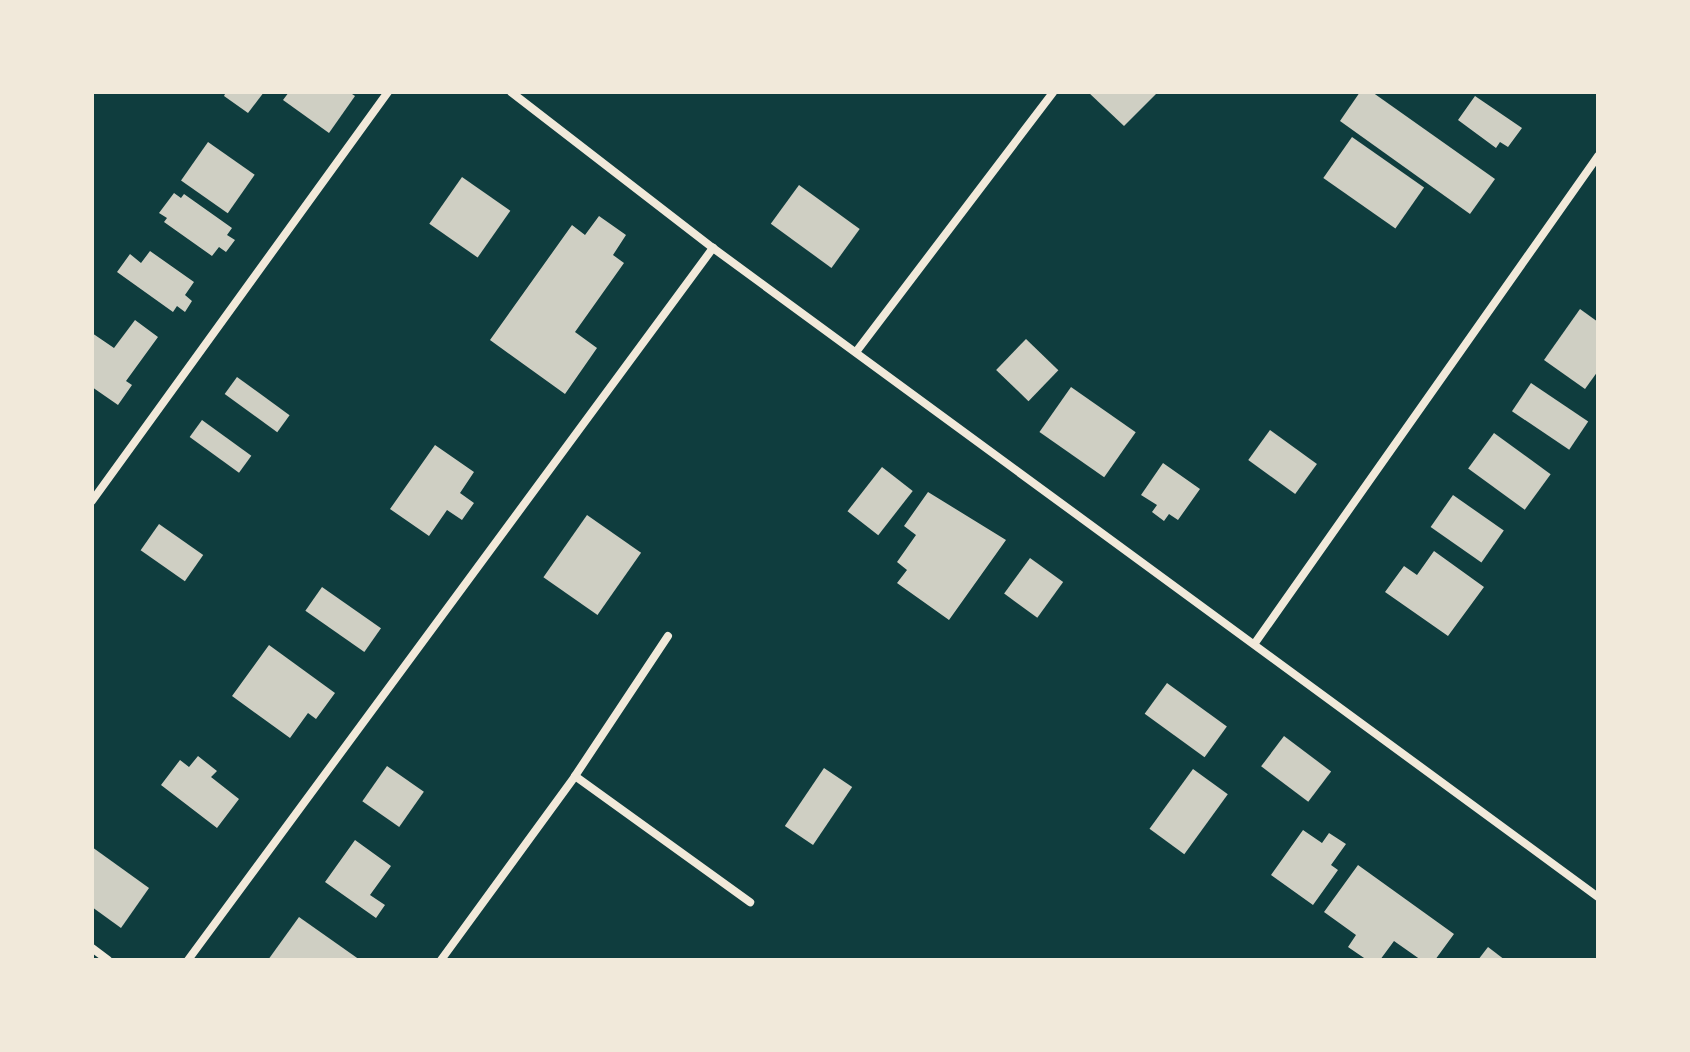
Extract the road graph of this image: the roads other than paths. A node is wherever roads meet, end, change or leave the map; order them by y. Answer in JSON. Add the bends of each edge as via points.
{"nodes":[{"id":1,"x":388,"y":92,"type":"edge"},
{"id":2,"x":511,"y":92,"type":"edge"},
{"id":3,"x":1053,"y":92,"type":"edge"},
{"id":4,"x":1598,"y":156,"type":"edge"},
{"id":5,"x":713,"y":248,"type":"junction"},
{"id":6,"x":856,"y":352,"type":"junction"},
{"id":7,"x":92,"y":501,"type":"edge"},
{"id":8,"x":668,"y":636,"type":"dead end"},
{"id":9,"x":1255,"y":643,"type":"junction"},
{"id":10,"x":575,"y":776,"type":"junction"},
{"id":11,"x":1598,"y":897,"type":"edge"},
{"id":12,"x":750,"y":902,"type":"dead end"},
{"id":13,"x":92,"y":948,"type":"edge"},
{"id":14,"x":108,"y":960,"type":"edge"},
{"id":15,"x":188,"y":960,"type":"edge"},
{"id":16,"x":441,"y":960,"type":"edge"}],
"edges":[{"from":1,"to":7,"type":"street"},
{"from":2,"to":5,"type":"street"},
{"from":3,"to":6,"type":"street"},
{"from":4,"to":9,"type":"street"},
{"from":5,"to":6,"type":"street"},
{"from":5,"to":15,"type":"street"},
{"from":6,"to":9,"type":"street"},
{"from":8,"to":10,"type":"street"},
{"from":9,"to":11,"type":"street"},
{"from":10,"to":12,"type":"street"},
{"from":10,"to":16,"type":"street"},
{"from":13,"to":14,"type":"street"}]}
